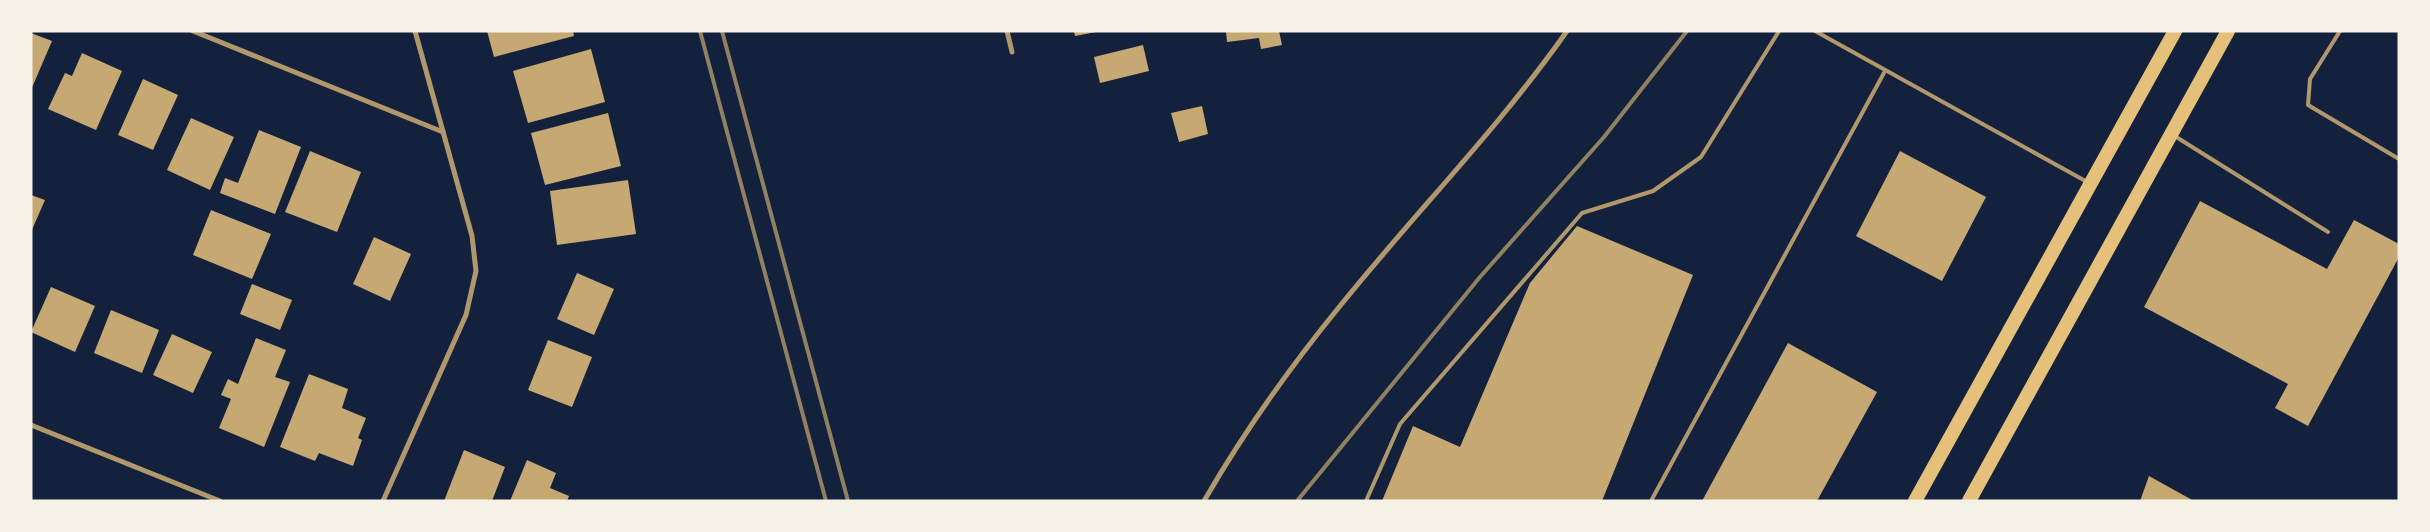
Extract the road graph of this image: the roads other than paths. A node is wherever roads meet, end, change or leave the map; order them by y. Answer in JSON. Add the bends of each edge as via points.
{"nodes":[{"id":1,"x":193,"y":31,"type":"edge"},
{"id":2,"x":415,"y":31,"type":"edge"},
{"id":3,"x":1007,"y":31,"type":"edge"},
{"id":4,"x":1567,"y":31,"type":"edge"},
{"id":5,"x":1778,"y":31,"type":"edge"},
{"id":6,"x":1815,"y":31,"type":"edge"},
{"id":7,"x":2175,"y":31,"type":"edge"},
{"id":8,"x":2228,"y":31,"type":"edge"},
{"id":9,"x":2340,"y":31,"type":"edge"},
{"id":10,"x":1012,"y":52,"type":"dead end"},
{"id":11,"x":1885,"y":71,"type":"junction"},
{"id":12,"x":443,"y":132,"type":"junction"},
{"id":13,"x":2171,"y":134,"type":"junction"},
{"id":14,"x":2399,"y":159,"type":"edge"},
{"id":15,"x":2091,"y":184,"type":"junction"},
{"id":16,"x":2328,"y":232,"type":"dead end"},
{"id":17,"x":31,"y":425,"type":"edge"},
{"id":18,"x":220,"y":501,"type":"edge"},
{"id":19,"x":383,"y":501,"type":"edge"},
{"id":20,"x":1204,"y":501,"type":"edge"},
{"id":21,"x":1366,"y":501,"type":"edge"},
{"id":22,"x":1650,"y":501,"type":"edge"},
{"id":23,"x":1915,"y":501,"type":"edge"},
{"id":24,"x":1969,"y":501,"type":"edge"}],
"edges":[{"from":1,"to":12,"type":"street"},
{"from":2,"to":12,"type":"street"},
{"from":3,"to":10,"type":"street"},
{"from":4,"to":20,"type":"street","via":[[1539,70],[1305,351],[1264,405]]},
{"from":5,"to":21,"type":"lane","via":[[1701,157],[1653,191],[1582,213],[1400,424]]},
{"from":6,"to":11,"type":"lane"},
{"from":7,"to":15,"type":"highway"},
{"from":8,"to":13,"type":"highway"},
{"from":9,"to":14,"type":"lane","via":[[2310,79],[2308,105]]},
{"from":11,"to":15,"type":"lane"},
{"from":11,"to":22,"type":"lane"},
{"from":12,"to":19,"type":"street","via":[[472,236],[476,271],[466,315]]},
{"from":13,"to":16,"type":"lane"},
{"from":13,"to":24,"type":"highway"},
{"from":15,"to":23,"type":"highway"},
{"from":17,"to":18,"type":"street"}]}
